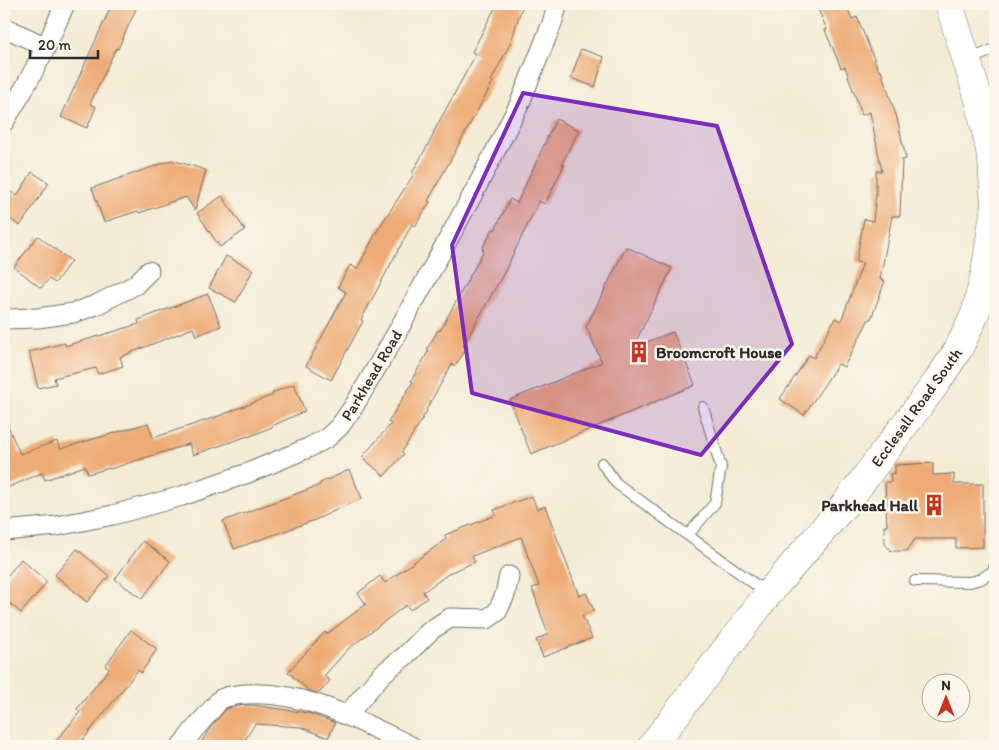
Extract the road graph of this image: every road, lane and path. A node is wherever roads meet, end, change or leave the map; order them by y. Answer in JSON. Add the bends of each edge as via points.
{"nodes":[{"id":1,"x":65,"y":4,"type":"edge"},
{"id":2,"x":558,"y":4,"type":"edge"},
{"id":3,"x":949,"y":4,"type":"edge"},
{"id":4,"x":4,"y":27,"type":"edge"},
{"id":5,"x":46,"y":48,"type":"junction"},
{"id":6,"x":995,"y":49,"type":"edge"},
{"id":7,"x":967,"y":61,"type":"junction"},
{"id":8,"x":4,"y":122,"type":"edge"},
{"id":9,"x":992,"y":246,"type":"edge"},
{"id":10,"x":149,"y":271,"type":"dead end"},
{"id":11,"x":4,"y":320,"type":"edge"},
{"id":12,"x":703,"y":407,"type":"dead end"},
{"id":13,"x":602,"y":464,"type":"dead end"},
{"id":14,"x":4,"y":530,"type":"edge"},
{"id":15,"x":688,"y":535,"type":"junction"},
{"id":16,"x":995,"y":564,"type":"edge"},
{"id":17,"x":509,"y":576,"type":"dead end"},
{"id":18,"x":915,"y":581,"type":"dead end"},
{"id":19,"x":768,"y":594,"type":"junction"},
{"id":20,"x":347,"y":715,"type":"junction"},
{"id":21,"x":181,"y":746,"type":"edge"},
{"id":22,"x":411,"y":746,"type":"edge"},
{"id":23,"x":652,"y":746,"type":"edge"}],
"edges":[{"from":1,"to":5,"type":"street"},
{"from":2,"to":14,"type":"street","name":"Parkhead Road","via":[[519,105],[395,336],[340,426],[327,438],[308,448],[182,496],[57,526]]},
{"from":3,"to":7,"type":"main road","name":"Ecclesall Road South"},
{"from":4,"to":5,"type":"street"},
{"from":5,"to":8,"type":"street"},
{"from":6,"to":7,"type":"lane"},
{"from":7,"to":9,"type":"main road","name":"Ecclesall Road South","via":[[992,160],[995,206]]},
{"from":9,"to":19,"type":"main road","name":"Ecclesall Road South","via":[[975,314],[959,348],[846,503]]},
{"from":10,"to":11,"type":"street","via":[[135,285],[73,313]]},
{"from":12,"to":15,"type":"lane","via":[[721,467],[716,503]]},
{"from":13,"to":15,"type":"lane","via":[[616,483]]},
{"from":15,"to":19,"type":"lane"},
{"from":16,"to":18,"type":"lane","via":[[993,571],[970,582]]},
{"from":17,"to":20,"type":"street","via":[[497,612],[487,619],[450,618],[431,630],[382,674]]},
{"from":19,"to":23,"type":"main road","name":"Ecclesall Road South"},
{"from":20,"to":21,"type":"street","via":[[275,694],[238,694],[221,700]]},
{"from":20,"to":22,"type":"street"}]}
